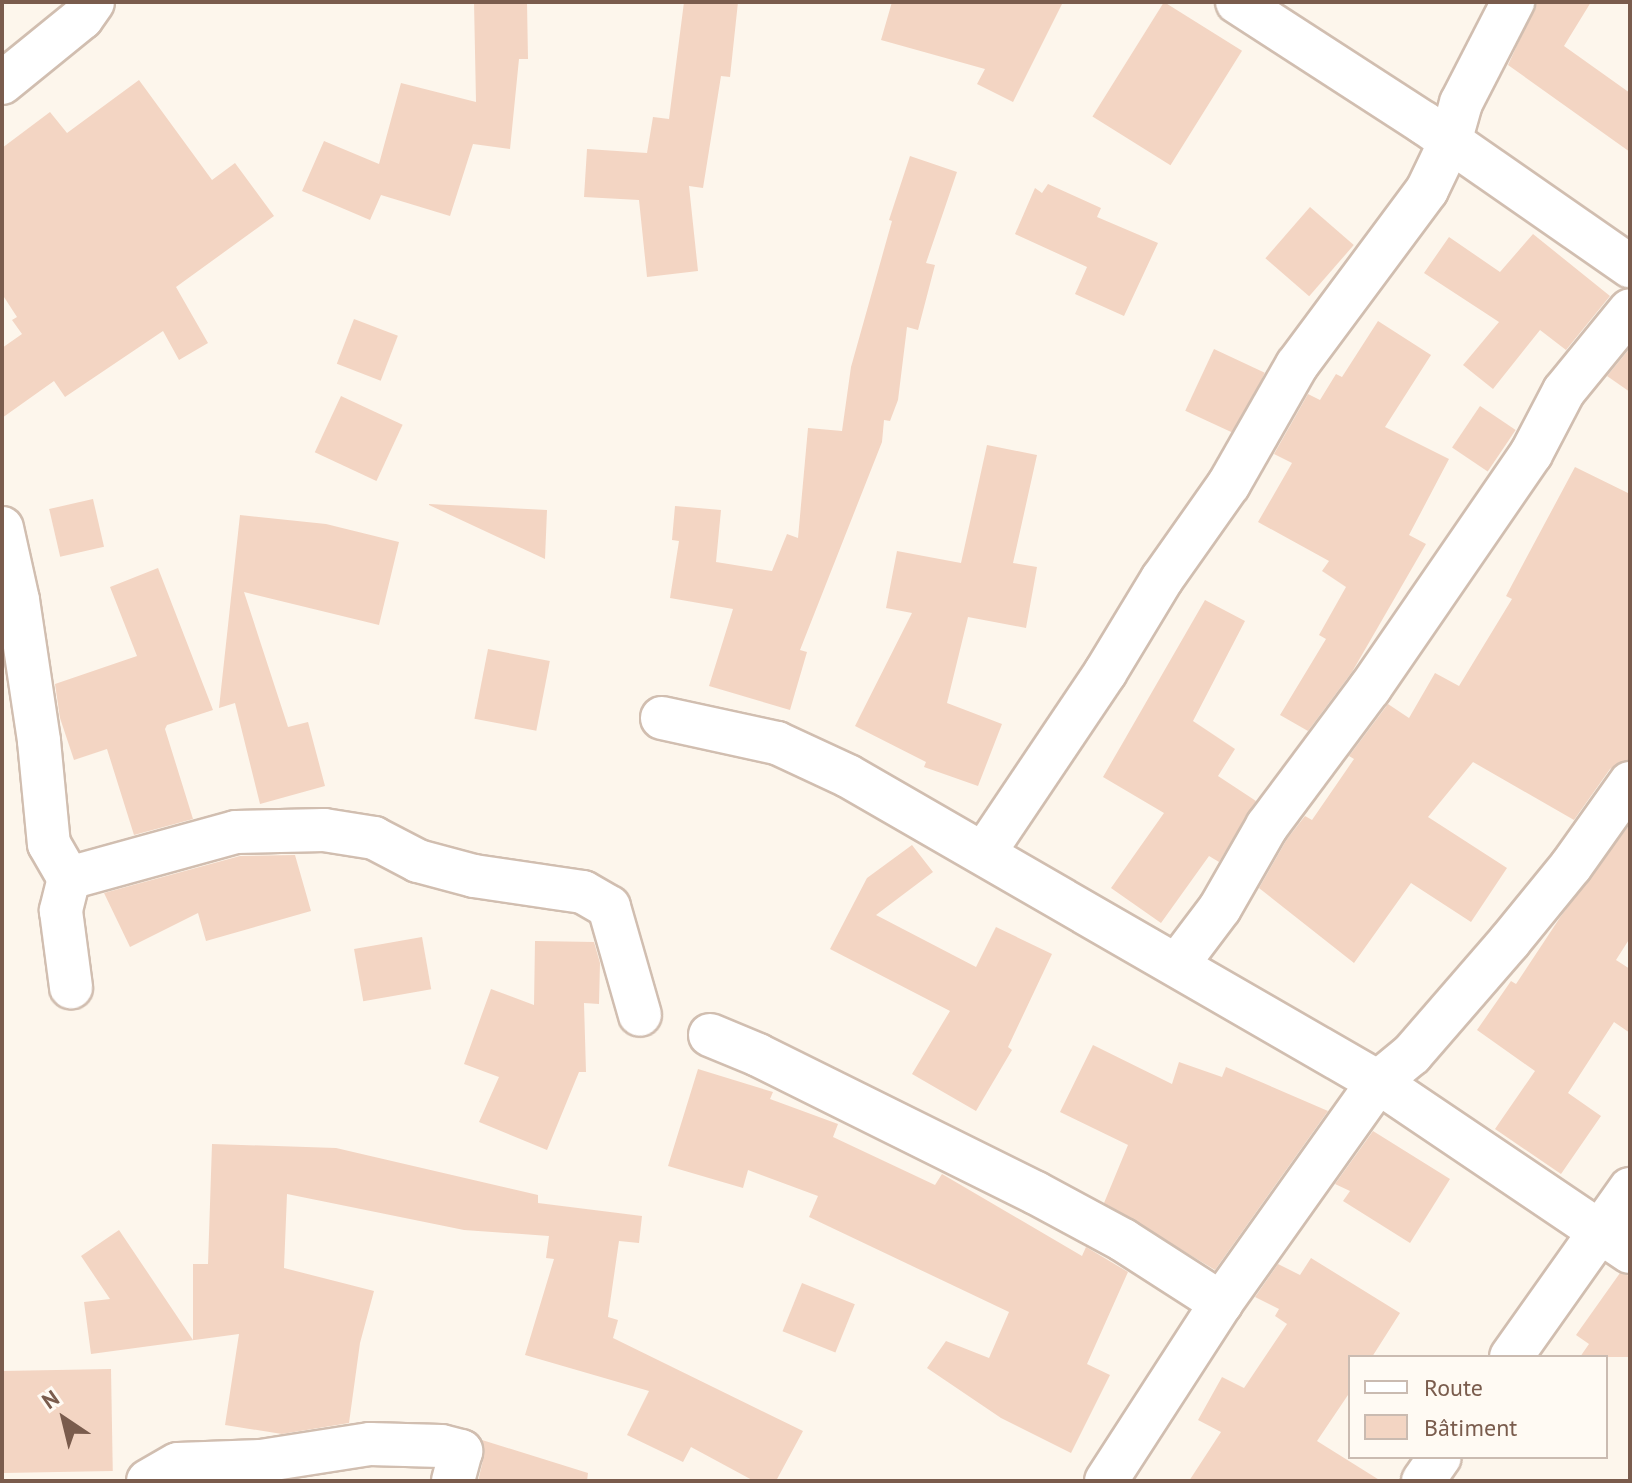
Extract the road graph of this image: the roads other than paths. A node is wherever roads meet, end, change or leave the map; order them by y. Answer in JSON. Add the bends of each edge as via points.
{"nodes":[{"id":1,"x":93,"y":2,"type":"edge"},
{"id":2,"x":1237,"y":2,"type":"edge"},
{"id":3,"x":1513,"y":2,"type":"edge"},
{"id":4,"x":2,"y":83,"type":"edge"},
{"id":5,"x":1450,"y":142,"type":"junction"},
{"id":6,"x":1630,"y":266,"type":"edge"},
{"id":7,"x":1630,"y":310,"type":"edge"},
{"id":8,"x":2,"y":528,"type":"edge"},
{"id":9,"x":662,"y":718,"type":"dead end"},
{"id":10,"x":1630,"y":783,"type":"edge"},
{"id":11,"x":984,"y":853,"type":"junction"},
{"id":12,"x":69,"y":878,"type":"junction"},
{"id":13,"x":1177,"y":965,"type":"junction"},
{"id":14,"x":71,"y":987,"type":"dead end"},
{"id":15,"x":640,"y":1015,"type":"dead end"},
{"id":16,"x":710,"y":1035,"type":"dead end"},
{"id":17,"x":1378,"y":1082,"type":"junction"},
{"id":18,"x":1630,"y":1189,"type":"edge"},
{"id":19,"x":1615,"y":1242,"type":"edge"},
{"id":20,"x":1221,"y":1303,"type":"junction"},
{"id":21,"x":1513,"y":1355,"type":"edge"},
{"id":22,"x":1439,"y":1459,"type":"edge"},
{"id":23,"x":148,"y":1481,"type":"edge"},
{"id":24,"x":453,"y":1481,"type":"edge"},
{"id":25,"x":1106,"y":1481,"type":"edge"},
{"id":26,"x":1423,"y":1481,"type":"edge"}],
"edges":[{"from":1,"to":4,"type":"street","via":[[82,18]]},
{"from":2,"to":5,"type":"street"},
{"from":3,"to":5,"type":"street","via":[[1461,103]]},
{"from":5,"to":6,"type":"street"},
{"from":5,"to":11,"type":"street","via":[[1427,190],[1297,365],[1229,484]]},
{"from":7,"to":13,"type":"street","via":[[1564,391],[1531,454],[1370,688],[1267,826],[1220,908]]},
{"from":8,"to":12,"type":"street","via":[[21,616],[49,844]]},
{"from":9,"to":11,"type":"street","via":[[777,743],[848,776]]},
{"from":10,"to":17,"type":"street","via":[[1509,942],[1412,1054]]},
{"from":11,"to":13,"type":"street"},
{"from":12,"to":14,"type":"street","via":[[61,911]]},
{"from":12,"to":15,"type":"street","via":[[236,832],[324,830],[374,838],[418,861],[474,876],[583,892],[609,907]]},
{"from":13,"to":17,"type":"street"},
{"from":16,"to":20,"type":"street","via":[[1036,1193],[1123,1240]]},
{"from":17,"to":19,"type":"street"},
{"from":17,"to":20,"type":"street"},
{"from":18,"to":19,"type":"street"},
{"from":19,"to":21,"type":"street"},
{"from":20,"to":25,"type":"street"},
{"from":22,"to":26,"type":"street"},
{"from":23,"to":24,"type":"street","via":[[178,1464],[261,1461],[370,1444],[461,1451]]}]}
